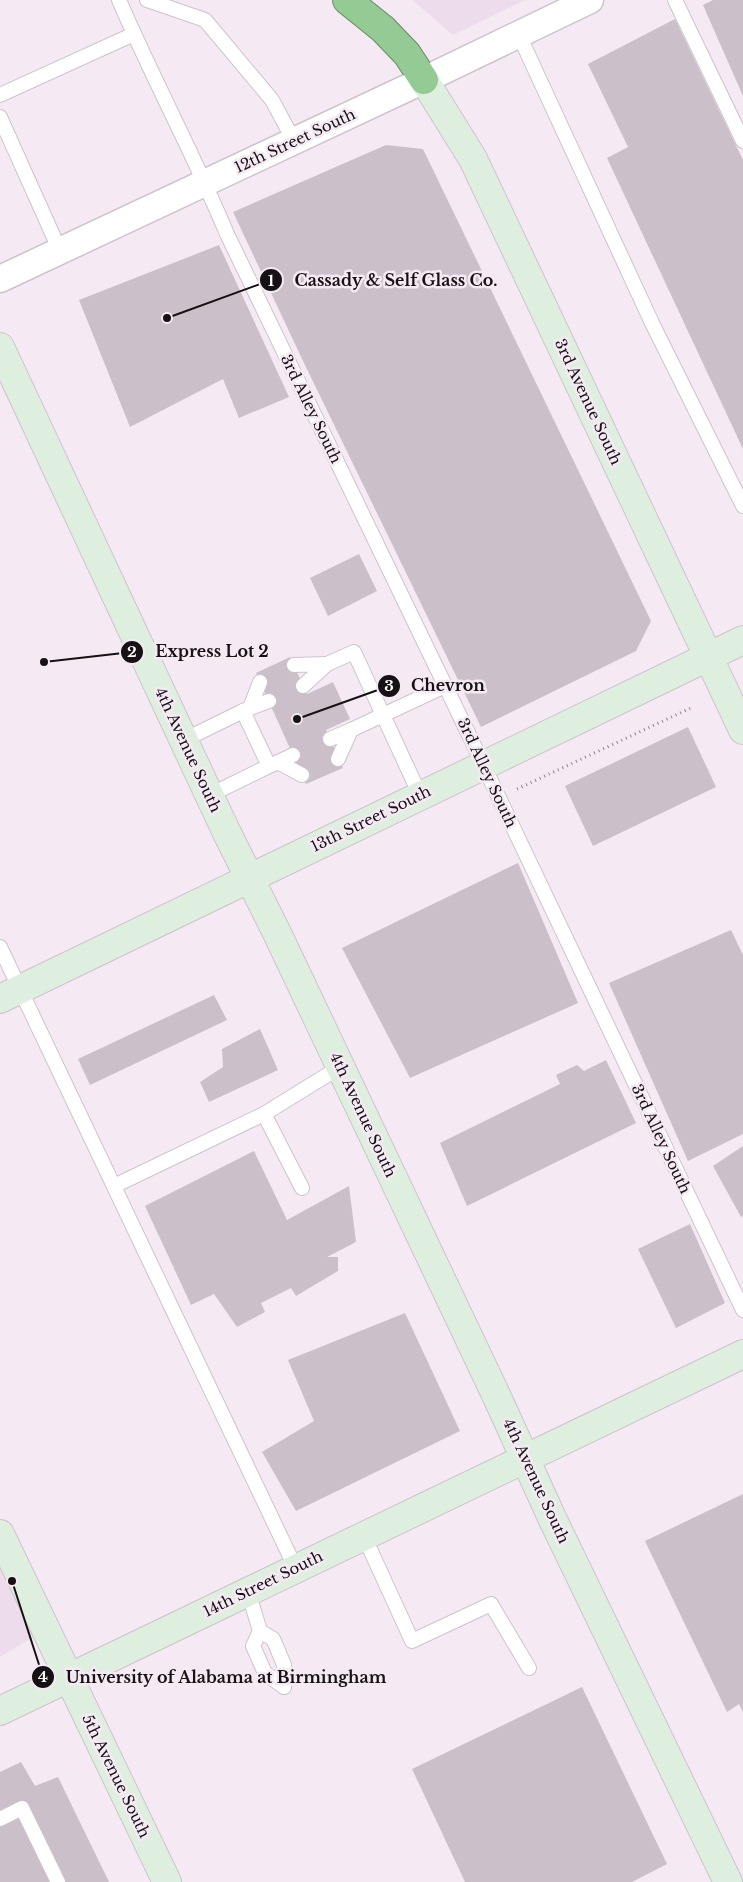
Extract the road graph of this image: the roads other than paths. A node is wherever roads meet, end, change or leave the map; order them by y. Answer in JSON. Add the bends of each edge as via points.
{"nodes":[{"id":1,"x":119,"y":0,"type":"edge"},
{"id":2,"x":147,"y":0,"type":"edge"},
{"id":3,"x":347,"y":0,"type":"edge"},
{"id":4,"x":590,"y":0,"type":"edge"},
{"id":5,"x":675,"y":0,"type":"edge"},
{"id":6,"x":134,"y":34,"type":"junction"},
{"id":7,"x":519,"y":35,"type":"junction"},
{"id":8,"x":424,"y":80,"type":"junction"},
{"id":9,"x":0,"y":95,"type":"edge"},
{"id":10,"x":0,"y":117,"type":"edge"},
{"id":11,"x":294,"y":141,"type":"junction"},
{"id":12,"x":743,"y":141,"type":"edge"},
{"id":13,"x":206,"y":182,"type":"junction"},
{"id":14,"x":60,"y":251,"type":"junction"},
{"id":15,"x":0,"y":279,"type":"edge"},
{"id":16,"x":0,"y":347,"type":"edge"},
{"id":17,"x":743,"y":506,"type":"edge"},
{"id":18,"x":743,"y":640,"type":"edge"},
{"id":19,"x":708,"y":657,"type":"junction"},
{"id":20,"x":327,"y":664,"type":"junction"},
{"id":21,"x":294,"y":665,"type":"dead end"},
{"id":22,"x":260,"y":682,"type":"dead end"},
{"id":23,"x":303,"y":686,"type":"dead end"},
{"id":24,"x":445,"y":686,"type":"junction"},
{"id":25,"x":268,"y":701,"type":"dead end"},
{"id":26,"x":247,"y":710,"type":"junction"},
{"id":27,"x":384,"y":716,"type":"junction"},
{"id":28,"x":351,"y":730,"type":"junction"},
{"id":29,"x":743,"y":730,"type":"edge"},
{"id":30,"x":330,"y":739,"type":"dead end"},
{"id":31,"x":184,"y":740,"type":"junction"},
{"id":32,"x":293,"y":756,"type":"dead end"},
{"id":33,"x":338,"y":759,"type":"dead end"},
{"id":34,"x":274,"y":764,"type":"junction"},
{"id":35,"x":483,"y":766,"type":"junction"},
{"id":36,"x":302,"y":775,"type":"dead end"},
{"id":37,"x":210,"y":795,"type":"junction"},
{"id":38,"x":420,"y":795,"type":"junction"},
{"id":39,"x":250,"y":878,"type":"junction"},
{"id":40,"x":0,"y":947,"type":"edge"},
{"id":41,"x":10,"y":994,"type":"edge"},
{"id":42,"x":340,"y":1067,"type":"junction"},
{"id":43,"x":264,"y":1114,"type":"junction"},
{"id":44,"x":114,"y":1186,"type":"junction"},
{"id":45,"x":302,"y":1188,"type":"dead end"},
{"id":46,"x":743,"y":1310,"type":"edge"},
{"id":47,"x":743,"y":1354,"type":"edge"},
{"id":48,"x":525,"y":1458,"type":"junction"},
{"id":49,"x":0,"y":1534,"type":"edge"},
{"id":50,"x":364,"y":1536,"type":"junction"},
{"id":51,"x":296,"y":1569,"type":"junction"},
{"id":52,"x":248,"y":1592,"type":"junction"},
{"id":53,"x":260,"y":1631,"type":"dead end"},
{"id":54,"x":529,"y":1668,"type":"dead end"},
{"id":55,"x":69,"y":1677,"type":"junction"},
{"id":56,"x":0,"y":1710,"type":"edge"},
{"id":57,"x":0,"y":1819,"type":"edge"},
{"id":58,"x":58,"y":1882,"type":"edge"},
{"id":59,"x":167,"y":1882,"type":"edge"},
{"id":60,"x":728,"y":1882,"type":"edge"}],
"edges":[{"from":1,"to":6,"type":"lane","name":"3rd Alley South"},
{"from":2,"to":11,"type":"lane","via":[[205,20],[272,100]]},
{"from":3,"to":8,"type":"highway","via":[[383,29],[407,54]]},
{"from":4,"to":7,"type":"street","name":"12th Street South"},
{"from":5,"to":12,"type":"lane"},
{"from":6,"to":9,"type":"lane"},
{"from":6,"to":13,"type":"lane","name":"3rd Alley South"},
{"from":7,"to":8,"type":"street","name":"12th Street South"},
{"from":7,"to":17,"type":"lane","via":[[652,323]]},
{"from":8,"to":11,"type":"street","name":"12th Street South"},
{"from":8,"to":19,"type":"street","name":"3rd Avenue South","via":[[473,158]]},
{"from":10,"to":14,"type":"lane"},
{"from":11,"to":13,"type":"street","name":"12th Street South"},
{"from":13,"to":14,"type":"street","name":"12th Street South"},
{"from":13,"to":24,"type":"lane","name":"3rd Alley South","via":[[227,234]]},
{"from":14,"to":15,"type":"street","name":"12th Street South"},
{"from":16,"to":31,"type":"street","name":"4th Avenue South"},
{"from":18,"to":19,"type":"street","name":"13th Street South"},
{"from":19,"to":29,"type":"street","name":"3rd Avenue South"},
{"from":19,"to":35,"type":"street","name":"13th Street South"},
{"from":20,"to":21,"type":"lane"},
{"from":20,"to":23,"type":"lane"},
{"from":20,"to":27,"type":"lane","via":[[354,652]]},
{"from":22,"to":26,"type":"lane"},
{"from":24,"to":27,"type":"lane"},
{"from":24,"to":35,"type":"lane","name":"3rd Alley South"},
{"from":25,"to":26,"type":"lane"},
{"from":26,"to":31,"type":"lane"},
{"from":26,"to":34,"type":"lane"},
{"from":27,"to":28,"type":"lane"},
{"from":27,"to":38,"type":"lane"},
{"from":28,"to":30,"type":"lane"},
{"from":28,"to":33,"type":"lane"},
{"from":31,"to":37,"type":"street","name":"4th Avenue South"},
{"from":32,"to":34,"type":"lane"},
{"from":34,"to":36,"type":"lane"},
{"from":34,"to":37,"type":"lane"},
{"from":35,"to":38,"type":"street","name":"13th Street South"},
{"from":35,"to":46,"type":"lane","name":"3rd Alley South"},
{"from":37,"to":39,"type":"street","name":"4th Avenue South"},
{"from":38,"to":39,"type":"street","name":"13th Street South"},
{"from":39,"to":41,"type":"street","name":"13th Street South"},
{"from":39,"to":42,"type":"street","name":"4th Avenue South"},
{"from":40,"to":41,"type":"lane"},
{"from":41,"to":44,"type":"lane"},
{"from":42,"to":43,"type":"lane"},
{"from":42,"to":48,"type":"street","name":"4th Avenue South"},
{"from":43,"to":44,"type":"lane"},
{"from":43,"to":45,"type":"lane"},
{"from":44,"to":51,"type":"lane"},
{"from":47,"to":48,"type":"street","name":"14th Street South"},
{"from":48,"to":50,"type":"street","name":"14th Street South"},
{"from":48,"to":60,"type":"street","name":"4th Avenue South"},
{"from":49,"to":55,"type":"street","name":"5th Avenue South"},
{"from":50,"to":51,"type":"street","name":"14th Street South"},
{"from":50,"to":54,"type":"lane","via":[[412,1641],[491,1604]]},
{"from":51,"to":52,"type":"street","name":"14th Street South"},
{"from":52,"to":53,"type":"lane"},
{"from":52,"to":55,"type":"street","name":"14th Street South"},
{"from":55,"to":56,"type":"street","name":"14th Street South"},
{"from":55,"to":59,"type":"street","name":"5th Avenue South"},
{"from":57,"to":58,"type":"lane","via":[[22,1808]]}]}
